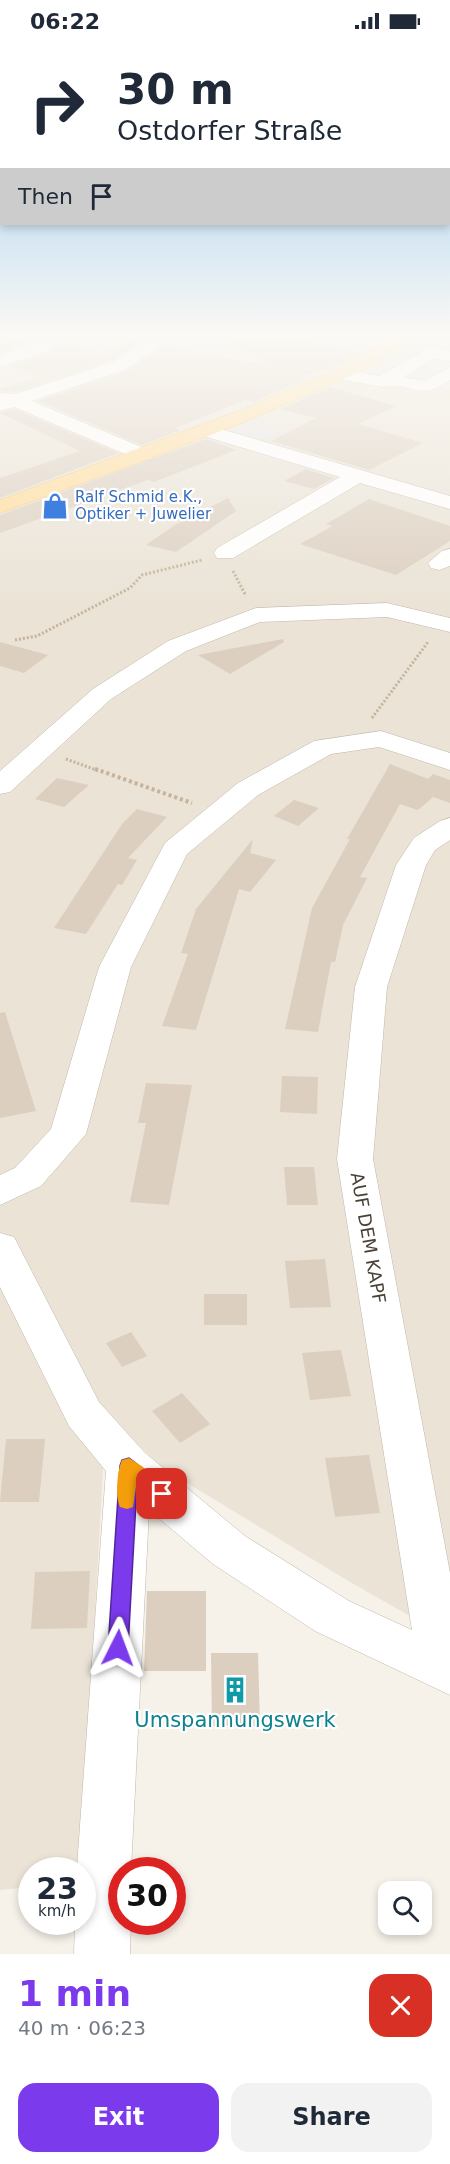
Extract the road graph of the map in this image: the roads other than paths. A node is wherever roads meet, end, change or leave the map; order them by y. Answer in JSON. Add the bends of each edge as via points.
{"nodes":[{"id":1,"x":74,"y":427,"type":"edge"},
{"id":2,"x":216,"y":427,"type":"edge"},
{"id":3,"x":207,"y":431,"type":"junction"},
{"id":4,"x":144,"y":455,"type":"junction"},
{"id":5,"x":358,"y":475,"type":"junction"},
{"id":6,"x":449,"y":501,"type":"edge"},
{"id":7,"x":0,"y":507,"type":"edge"},
{"id":8,"x":225,"y":553,"type":"road end"},
{"id":9,"x":446,"y":624,"type":"edge"},
{"id":10,"x":450,"y":762,"type":"edge"},
{"id":11,"x":0,"y":786,"type":"edge"},
{"id":12,"x":450,"y":827,"type":"edge"},
{"id":13,"x":0,"y":1191,"type":"edge"},
{"id":14,"x":0,"y":1247,"type":"edge"},
{"id":15,"x":129,"y":1466,"type":"junction"},
{"id":16,"x":447,"y":1670,"type":"edge"},
{"id":17,"x":102,"y":1954,"type":"edge"}],
"edges":[{"from":1,"to":4,"type":"street"},
{"from":2,"to":3,"type":"main road"},
{"from":3,"to":4,"type":"main road"},
{"from":3,"to":5,"type":"street"},
{"from":4,"to":7,"type":"main road"},
{"from":5,"to":6,"type":"street"},
{"from":5,"to":8,"type":"street"},
{"from":9,"to":11,"type":"street","via":[[387,610],[256,615],[177,646],[102,694]]},
{"from":10,"to":13,"type":"street","via":[[381,739],[324,747],[248,789],[175,849],[115,967],[68,1134],[28,1177]]},
{"from":12,"to":16,"type":"street","name":"AUF DEM KAPF","via":[[424,844],[411,865],[371,987],[355,1159]]},
{"from":14,"to":15,"type":"street","via":[[84,1414]]},
{"from":15,"to":16,"type":"street","via":[[238,1556],[332,1616]]},
{"from":15,"to":17,"type":"street"}]}
